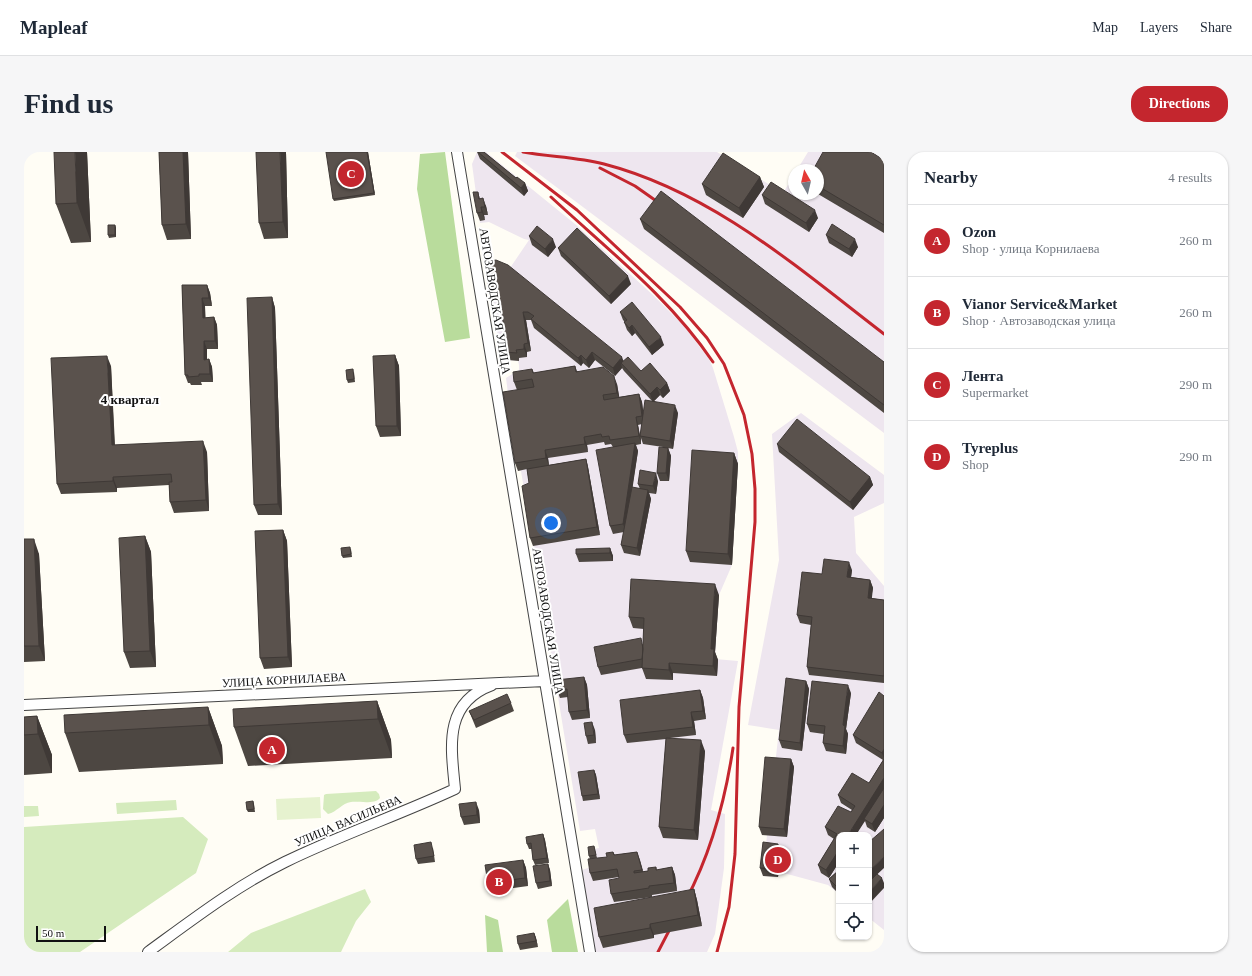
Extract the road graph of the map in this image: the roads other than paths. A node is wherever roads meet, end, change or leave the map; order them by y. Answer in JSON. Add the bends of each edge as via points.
{"nodes":[{"id":1,"x":458,"y":152,"type":"edge"},
{"id":2,"x":545,"y":681,"type":"junction"},
{"id":3,"x":498,"y":683,"type":"junction"},
{"id":4,"x":24,"y":705,"type":"edge"},
{"id":5,"x":148,"y":952,"type":"edge"},
{"id":6,"x":590,"y":952,"type":"edge"}],
"edges":[{"from":1,"to":2,"type":"street","name":"АВТОЗАВОДСКАЯ УЛИЦА"},
{"from":2,"to":3,"type":"street","name":"УЛИЦА КОРНИЛАЕВА"},
{"from":2,"to":6,"type":"street","name":"АВТОЗАВОДСКАЯ УЛИЦА"},
{"from":3,"to":4,"type":"street","name":"УЛИЦА КОРНИЛАЕВА"},
{"from":3,"to":5,"type":"street","name":"УЛИЦА ВАСИЛЬЕВА","via":[[484,688],[471,697],[454,722],[451,737],[455,789],[284,862],[239,888]]}]}
